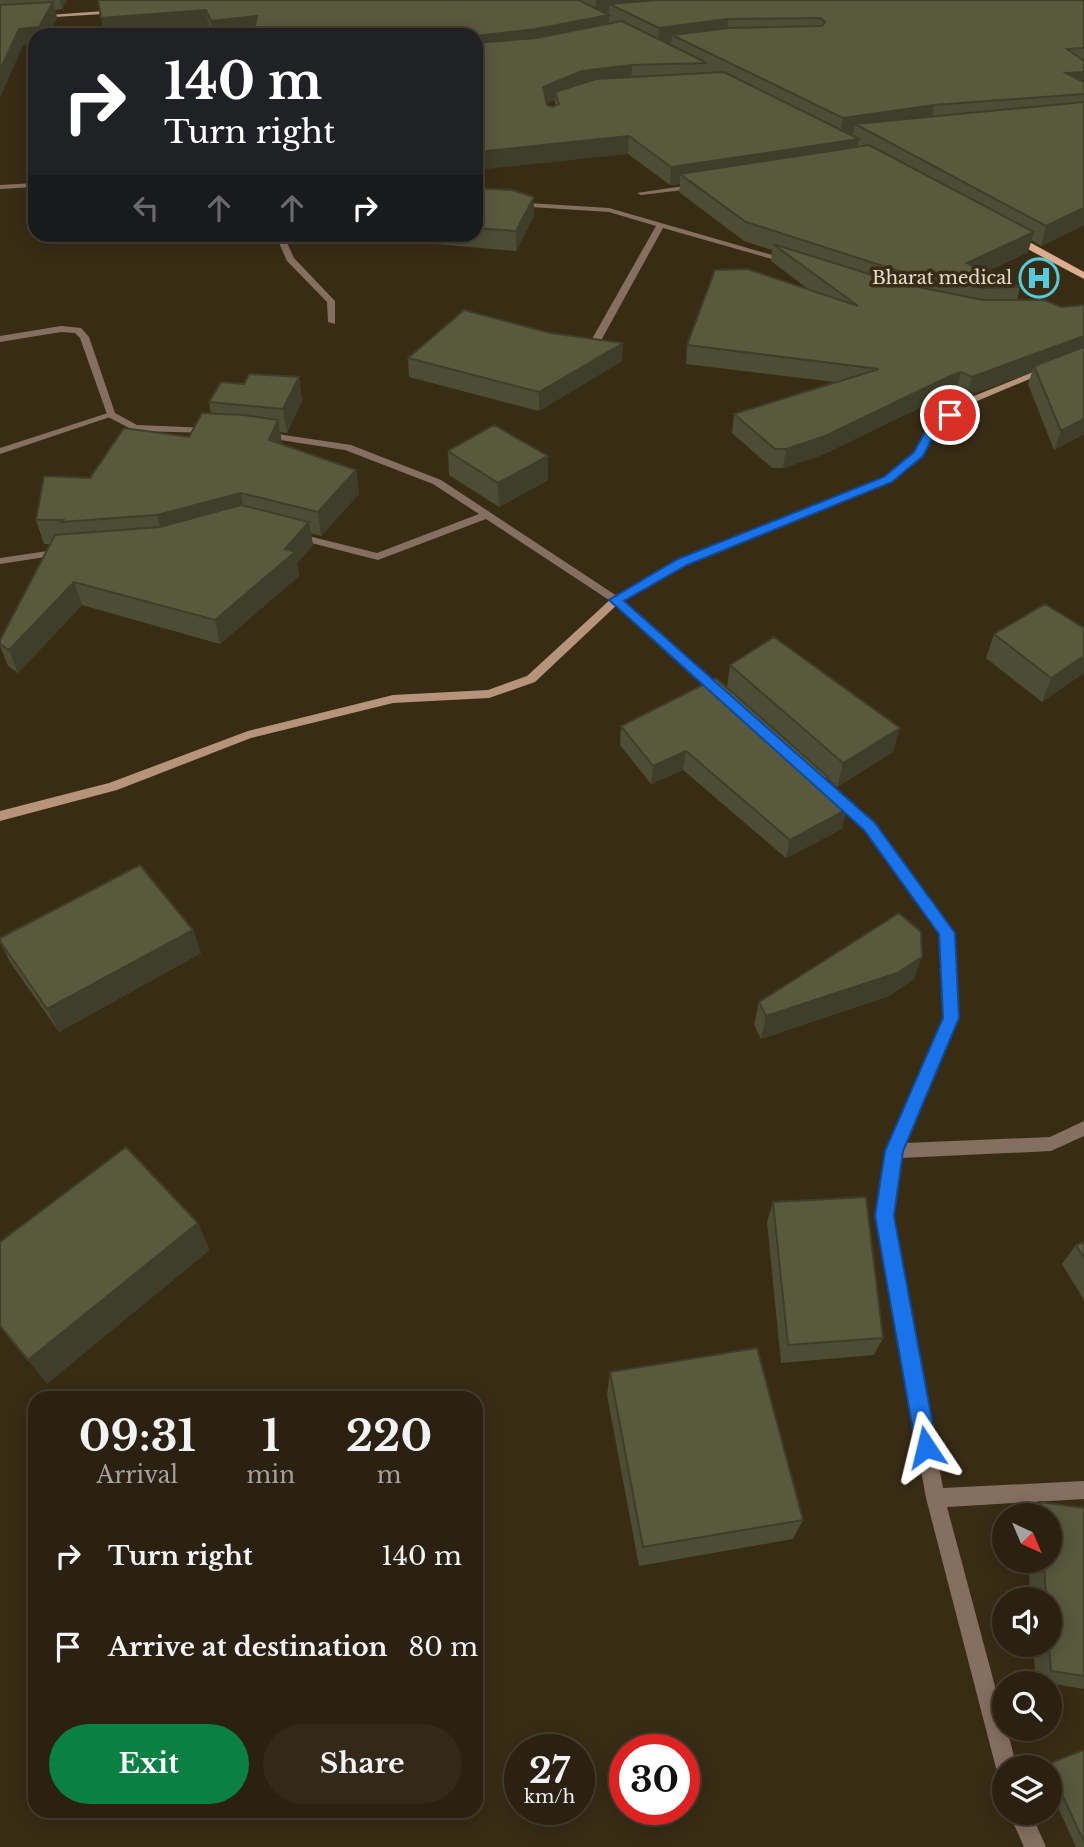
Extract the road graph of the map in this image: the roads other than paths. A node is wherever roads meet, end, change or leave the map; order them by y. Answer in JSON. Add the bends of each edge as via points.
{"nodes":[{"id":1,"x":123,"y":11,"type":"edge"},
{"id":2,"x":27,"y":16,"type":"edge"},
{"id":3,"x":709,"y":184,"type":"edge"},
{"id":4,"x":28,"y":185,"type":"edge"},
{"id":5,"x":0,"y":187,"type":"edge"},
{"id":6,"x":641,"y":193,"type":"dead end"},
{"id":7,"x":501,"y":203,"type":"edge"},
{"id":8,"x":660,"y":225,"type":"junction"},
{"id":9,"x":1000,"y":230,"type":"edge"},
{"id":10,"x":283,"y":242,"type":"edge"},
{"id":11,"x":805,"y":267,"type":"edge"},
{"id":12,"x":1084,"y":276,"type":"edge"},
{"id":13,"x":332,"y":323,"type":"dead end"},
{"id":14,"x":0,"y":339,"type":"edge"},
{"id":15,"x":593,"y":346,"type":"edge"},
{"id":16,"x":1061,"y":365,"type":"edge"},
{"id":17,"x":111,"y":415,"type":"junction"},
{"id":18,"x":224,"y":432,"type":"edge"},
{"id":19,"x":249,"y":433,"type":"edge"},
{"id":20,"x":0,"y":451,"type":"edge"},
{"id":21,"x":487,"y":516,"type":"junction"},
{"id":22,"x":286,"y":534,"type":"edge"},
{"id":23,"x":78,"y":551,"type":"edge"},
{"id":24,"x":0,"y":561,"type":"edge"},
{"id":25,"x":615,"y":600,"type":"junction"},
{"id":26,"x":728,"y":703,"type":"edge"},
{"id":27,"x":799,"y":766,"type":"edge"},
{"id":28,"x":0,"y":816,"type":"edge"},
{"id":29,"x":1084,"y":1128,"type":"edge"},
{"id":30,"x":894,"y":1151,"type":"junction"},
{"id":31,"x":1084,"y":1490,"type":"edge"},
{"id":32,"x":935,"y":1498,"type":"junction"},
{"id":33,"x":1004,"y":1755,"type":"edge"},
{"id":34,"x":1025,"y":1825,"type":"edge"},
{"id":35,"x":1035,"y":1847,"type":"edge"}],
"edges":[{"from":1,"to":2,"type":"main road"},
{"from":3,"to":6,"type":"street"},
{"from":4,"to":5,"type":"street"},
{"from":7,"to":8,"type":"street","via":[[609,210]]},
{"from":8,"to":11,"type":"street"},
{"from":8,"to":15,"type":"street"},
{"from":9,"to":12,"type":"main road"},
{"from":10,"to":13,"type":"street","via":[[290,259],[331,301]]},
{"from":14,"to":17,"type":"street","via":[[78,330]]},
{"from":16,"to":25,"type":"main road","via":[[967,402],[933,428],[919,453],[888,479],[682,562]]},
{"from":17,"to":18,"type":"street","via":[[135,428]]},
{"from":17,"to":20,"type":"street"},
{"from":19,"to":21,"type":"street","via":[[348,447],[437,482]]},
{"from":21,"to":22,"type":"street","via":[[378,557]]},
{"from":21,"to":25,"type":"street"},
{"from":23,"to":24,"type":"street"},
{"from":25,"to":26,"type":"street"},
{"from":25,"to":28,"type":"main road","via":[[531,679],[489,694],[393,699],[248,735],[112,787]]},
{"from":27,"to":30,"type":"street","via":[[870,827],[947,933],[951,1018]]},
{"from":29,"to":30,"type":"street","via":[[1051,1144]]},
{"from":30,"to":32,"type":"street","via":[[884,1216]]},
{"from":31,"to":32,"type":"street"},
{"from":32,"to":33,"type":"street"},
{"from":34,"to":35,"type":"street"}]}
